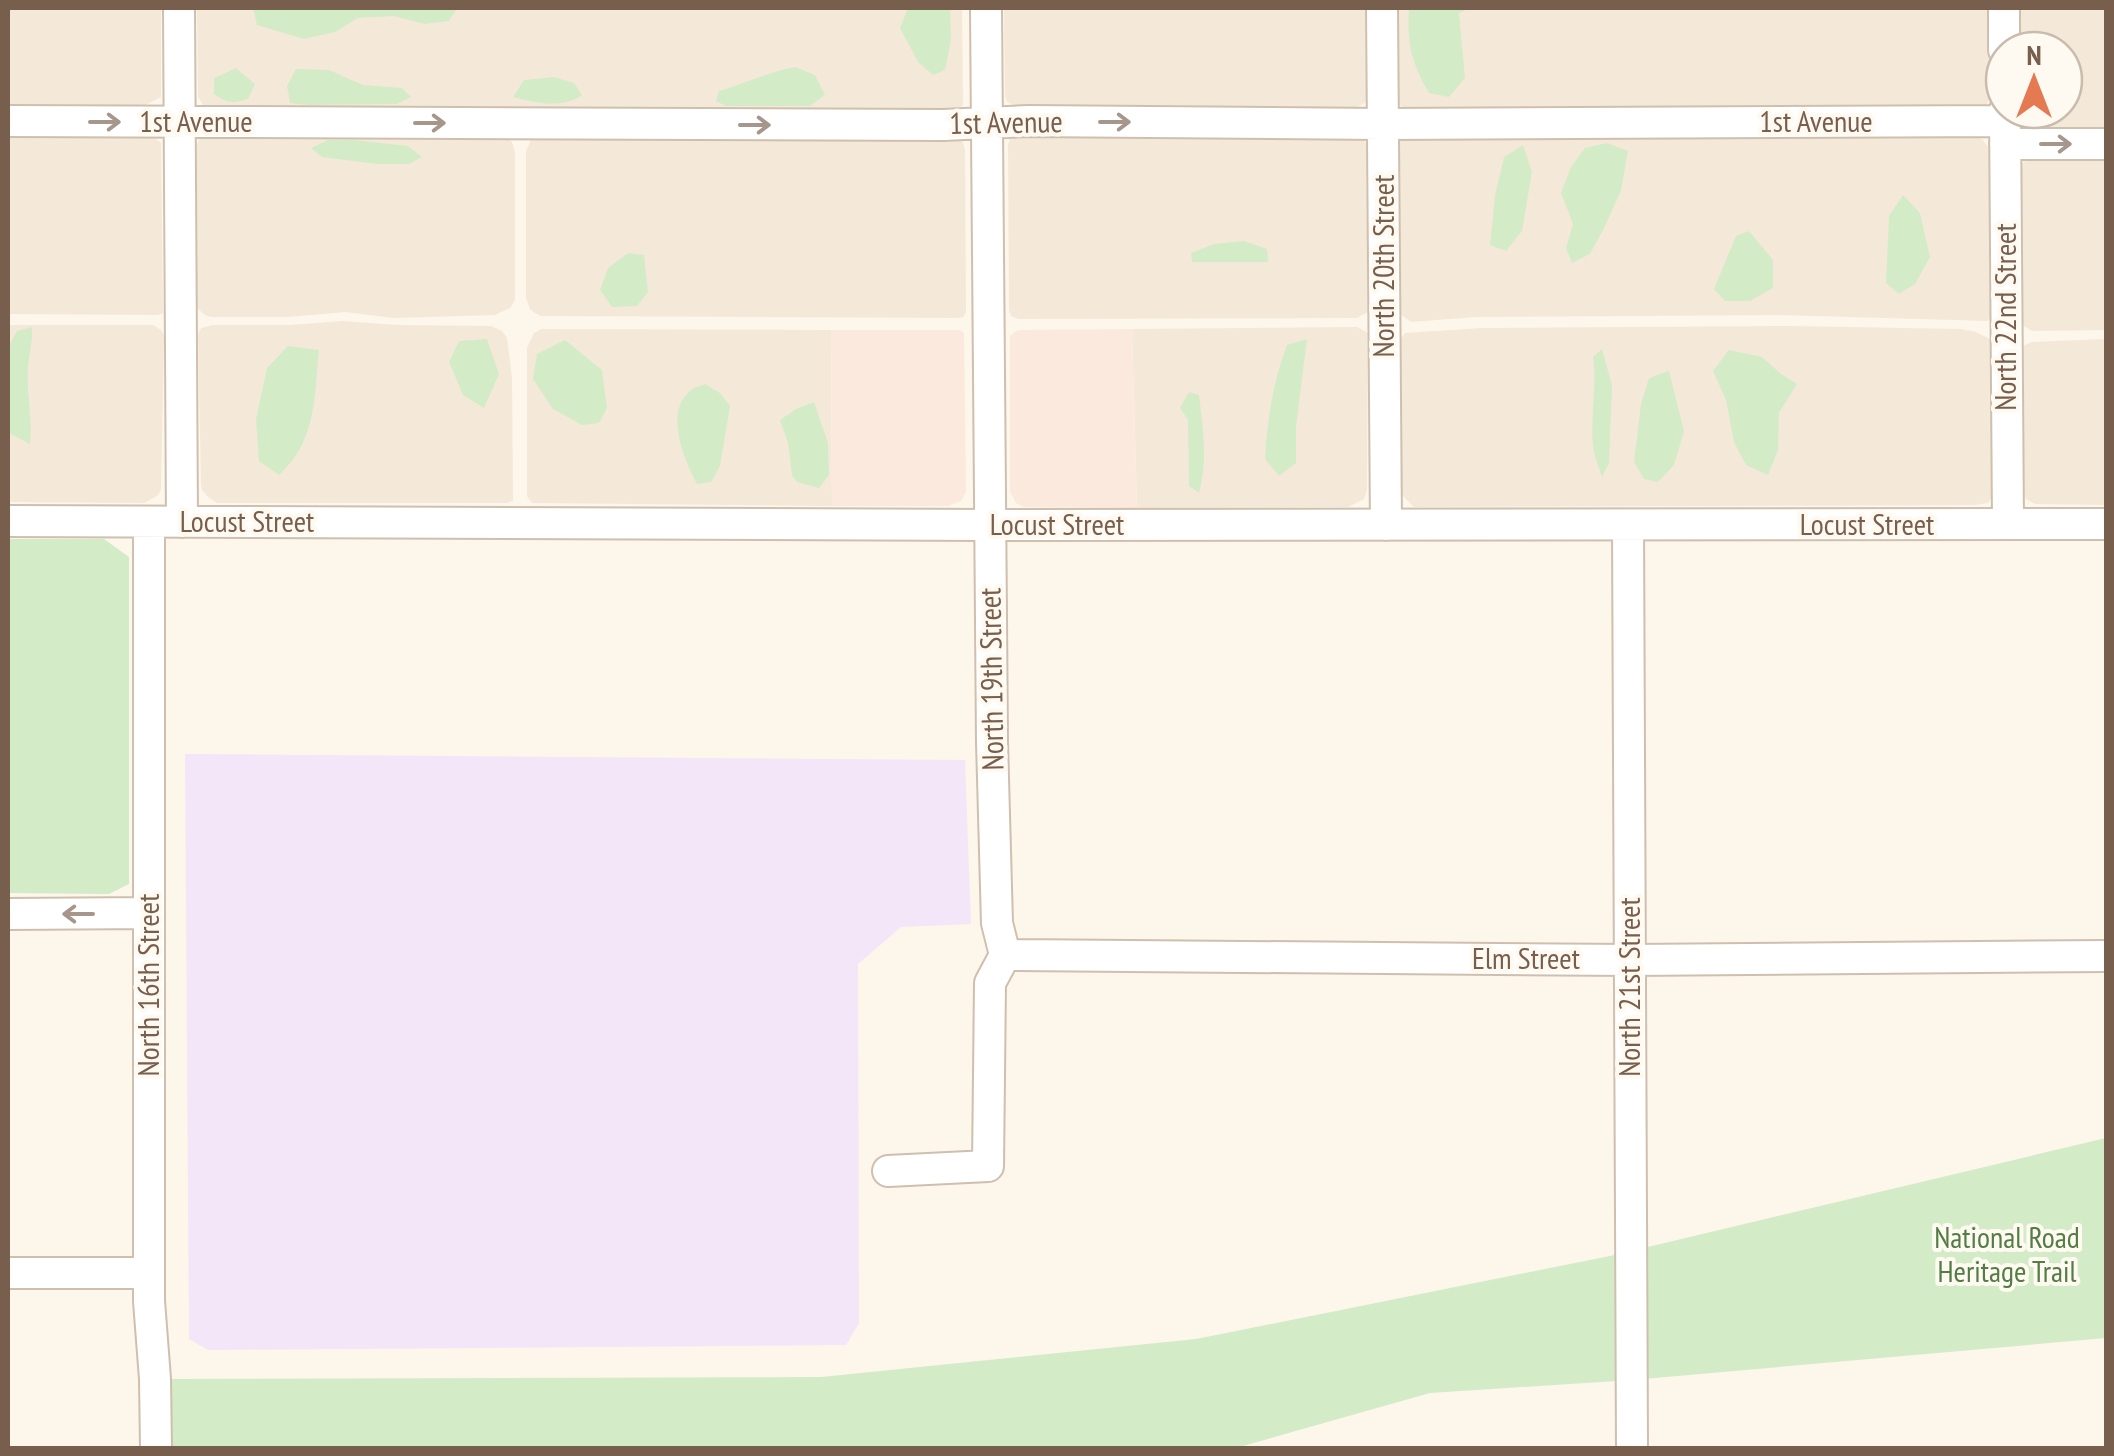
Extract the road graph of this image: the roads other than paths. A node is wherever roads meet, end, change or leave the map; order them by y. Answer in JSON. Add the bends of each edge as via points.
{"nodes":[{"id":1,"x":179,"y":8,"type":"edge"},
{"id":2,"x":986,"y":8,"type":"edge"},
{"id":3,"x":1382,"y":8,"type":"edge"},
{"id":4,"x":8,"y":121,"type":"edge"},
{"id":5,"x":180,"y":122,"type":"junction"},
{"id":6,"x":988,"y":123,"type":"junction"},
{"id":7,"x":1383,"y":124,"type":"junction"},
{"id":8,"x":1984,"y":125,"type":"edge"},
{"id":9,"x":2005,"y":130,"type":"edge"},
{"id":10,"x":2032,"y":130,"type":"edge"},
{"id":11,"x":2106,"y":144,"type":"edge"},
{"id":12,"x":8,"y":521,"type":"edge"},
{"id":13,"x":148,"y":522,"type":"junction"},
{"id":14,"x":182,"y":522,"type":"junction"},
{"id":15,"x":2008,"y":524,"type":"junction"},
{"id":16,"x":2106,"y":524,"type":"edge"},
{"id":17,"x":991,"y":525,"type":"junction"},
{"id":18,"x":1386,"y":525,"type":"junction"},
{"id":19,"x":1628,"y":525,"type":"junction"},
{"id":20,"x":148,"y":913,"type":"junction"},
{"id":21,"x":8,"y":914,"type":"edge"},
{"id":22,"x":1005,"y":955,"type":"junction"},
{"id":23,"x":2106,"y":956,"type":"edge"},
{"id":24,"x":1631,"y":960,"type":"junction"},
{"id":25,"x":888,"y":1171,"type":"dead end"},
{"id":26,"x":8,"y":1272,"type":"edge"},
{"id":27,"x":148,"y":1273,"type":"junction"},
{"id":28,"x":156,"y":1448,"type":"edge"},
{"id":29,"x":1632,"y":1448,"type":"edge"}],
"edges":[{"from":1,"to":5,"type":"street"},
{"from":2,"to":6,"type":"street","name":"North 19th Street"},
{"from":3,"to":7,"type":"street","name":"North 20th Street"},
{"from":4,"to":5,"type":"street","name":"1st Avenue","one_way":true},
{"from":5,"to":6,"type":"street","name":"1st Avenue","one_way":true},
{"from":5,"to":14,"type":"street"},
{"from":6,"to":7,"type":"street","name":"1st Avenue","one_way":true},
{"from":6,"to":17,"type":"street","name":"North 19th Street"},
{"from":7,"to":8,"type":"street","name":"1st Avenue"},
{"from":7,"to":18,"type":"street","name":"North 20th Street"},
{"from":9,"to":15,"type":"street","name":"North 22nd Street"},
{"from":10,"to":11,"type":"street","name":"1st Avenue","one_way":true},
{"from":12,"to":13,"type":"street","name":"Locust Street"},
{"from":13,"to":14,"type":"street","name":"Locust Street"},
{"from":13,"to":20,"type":"street","name":"North 16th Street"},
{"from":14,"to":17,"type":"street","name":"Locust Street"},
{"from":15,"to":16,"type":"street","name":"Locust Street"},
{"from":15,"to":19,"type":"street","name":"Locust Street"},
{"from":17,"to":18,"type":"street","name":"Locust Street"},
{"from":17,"to":22,"type":"street","name":"North 19th Street","via":[[996,923]]},
{"from":18,"to":19,"type":"street","name":"Locust Street"},
{"from":19,"to":24,"type":"street","name":"North 21st Street"},
{"from":20,"to":21,"type":"street","one_way":true},
{"from":20,"to":27,"type":"street","name":"North 16th Street"},
{"from":22,"to":24,"type":"street","name":"Elm Street"},
{"from":22,"to":25,"type":"street","name":"North 19th Street","via":[[990,983],[988,1166]]},
{"from":23,"to":24,"type":"street","name":"Elm Street"},
{"from":24,"to":29,"type":"street","name":"North 21st Street"},
{"from":26,"to":27,"type":"street"},
{"from":27,"to":28,"type":"street","name":"North 16th Street"}]}
